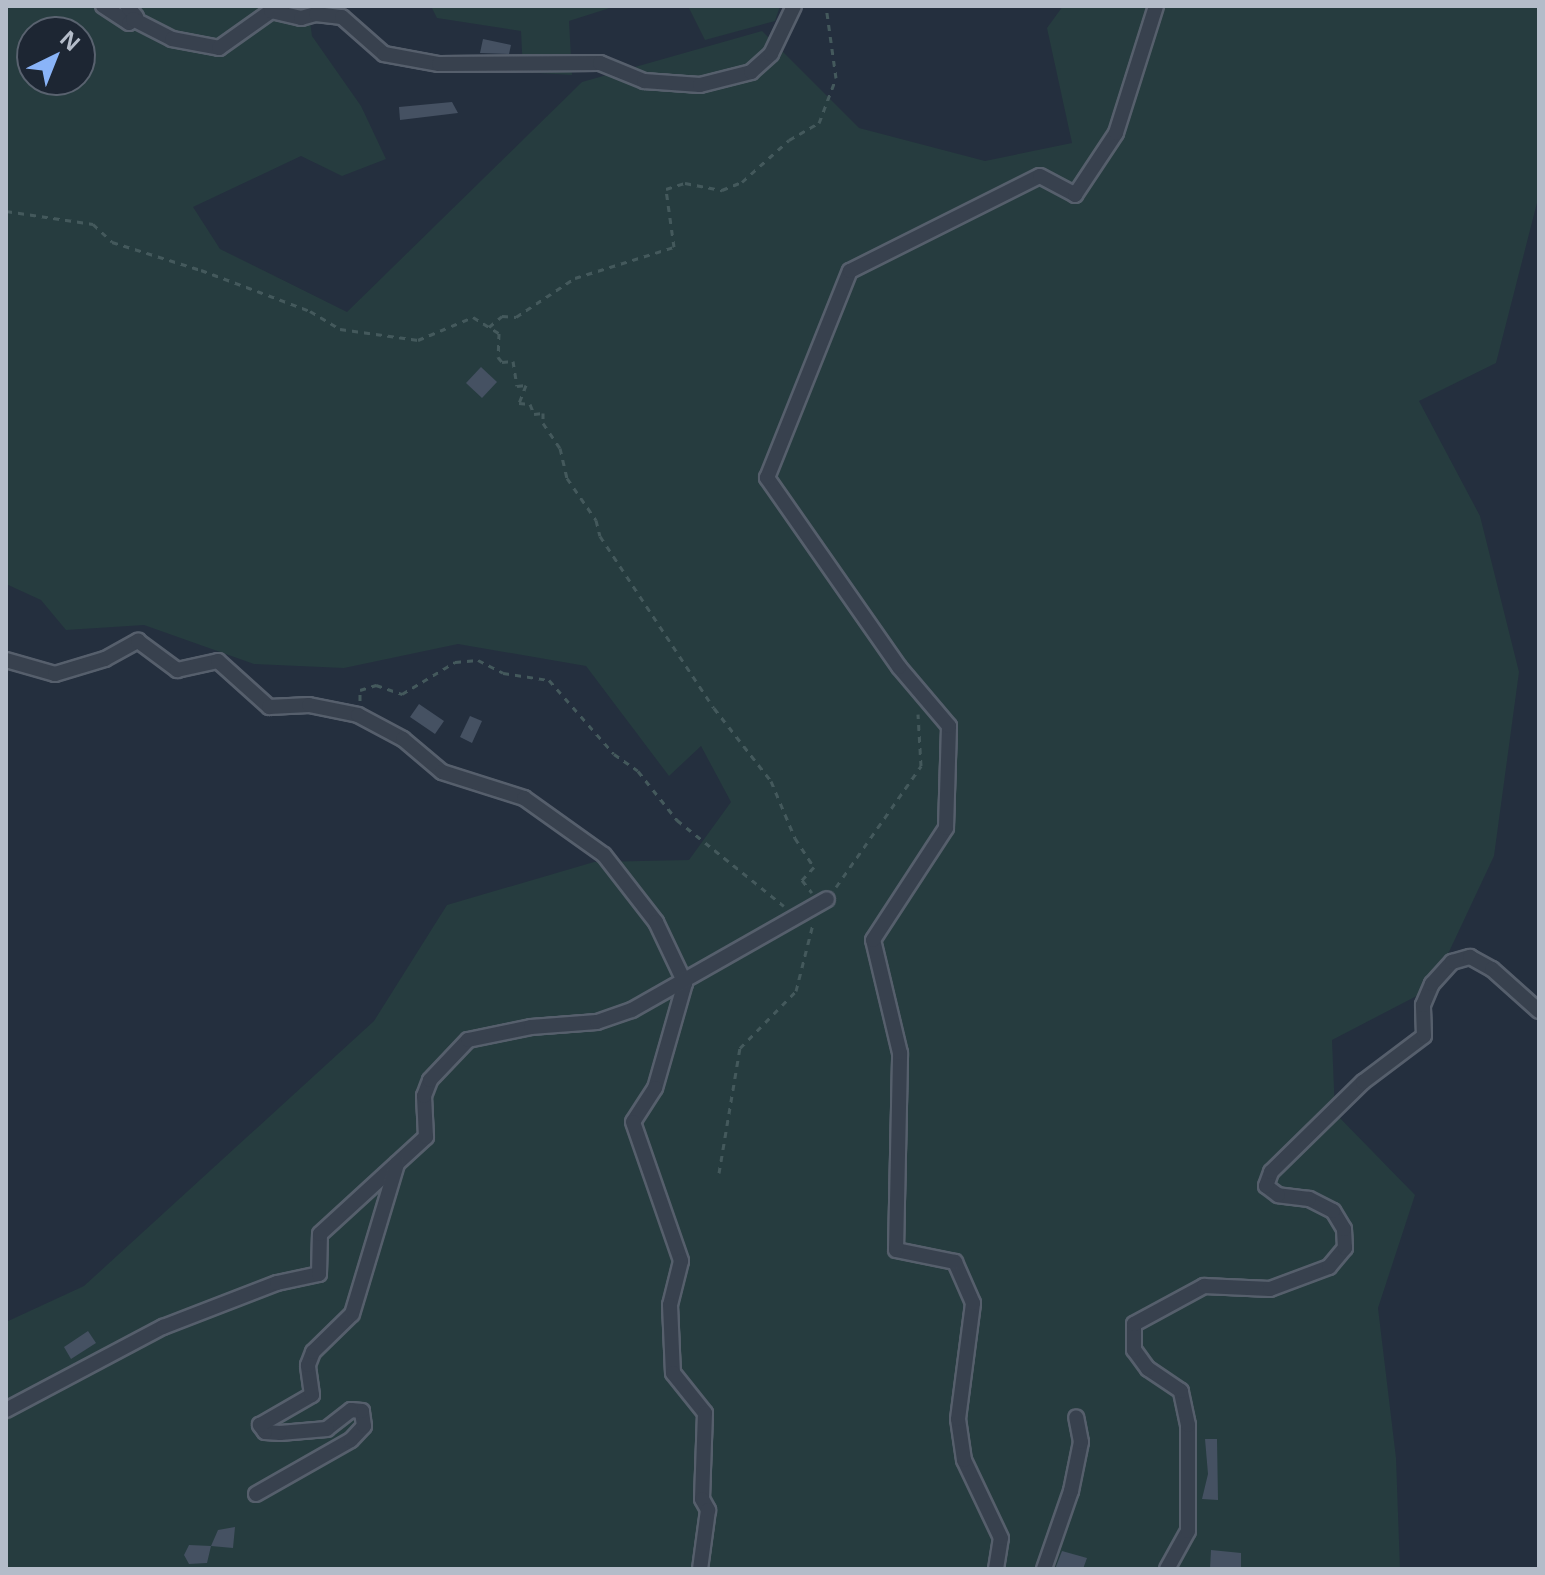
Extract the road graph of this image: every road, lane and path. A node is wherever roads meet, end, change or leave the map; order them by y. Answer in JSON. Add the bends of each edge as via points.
{"nodes":[{"id":1,"x":103,"y":6,"type":"edge"},
{"id":2,"x":794,"y":6,"type":"edge"},
{"id":3,"x":826,"y":6,"type":"edge"},
{"id":4,"x":1156,"y":6,"type":"edge"},
{"id":5,"x":130,"y":13,"type":"edge"},
{"id":6,"x":6,"y":211,"type":"edge"},
{"id":7,"x":489,"y":327,"type":"junction"},
{"id":8,"x":6,"y":660,"type":"edge"},
{"id":9,"x":916,"y":686,"type":"junction"},
{"id":10,"x":381,"y":726,"type":"junction"},
{"id":11,"x":827,"y":899,"type":"junction"},
{"id":12,"x":789,"y":909,"type":"dead end"},
{"id":13,"x":685,"y":983,"type":"junction"},
{"id":14,"x":1539,"y":1011,"type":"edge"},
{"id":15,"x":398,"y":1163,"type":"junction"},
{"id":16,"x":719,"y":1173,"type":"dead end"},
{"id":17,"x":6,"y":1410,"type":"edge"},
{"id":18,"x":1076,"y":1417,"type":"dead end"},
{"id":19,"x":256,"y":1494,"type":"dead end"},
{"id":20,"x":700,"y":1569,"type":"edge"},
{"id":21,"x":996,"y":1569,"type":"edge"},
{"id":22,"x":1044,"y":1569,"type":"edge"},
{"id":23,"x":1167,"y":1569,"type":"edge"}],
"edges":[{"from":1,"to":5,"type":"street","via":[[123,21]]},
{"from":2,"to":5,"type":"street","via":[[771,54],[751,72],[700,85],[644,81],[600,63],[439,64],[384,54],[342,17],[316,14],[301,18],[271,11],[219,48],[172,39]]},
{"from":3,"to":7,"type":"path","via":[[836,78],[819,123],[789,140],[742,182],[722,190],[685,183],[666,189],[674,247],[575,278],[516,317],[502,316]]},
{"from":4,"to":9,"type":"street","via":[[1116,133],[1075,195],[1040,176],[850,271],[767,478]]},
{"from":6,"to":7,"type":"path","via":[[93,224],[112,242],[310,311],[340,329],[418,340],[473,317]]},
{"from":7,"to":11,"type":"path","via":[[499,333],[498,357],[516,364],[517,386],[526,385],[519,403],[530,404],[534,414],[543,413],[567,478],[596,520],[600,536],[714,708],[771,781],[795,838],[814,867],[802,880],[804,886]]},
{"from":8,"to":10,"type":"street","via":[[55,674],[105,659],[138,641],[177,670],[218,661],[231,668],[260,704],[309,705],[358,715]]},
{"from":9,"to":11,"type":"path","via":[[921,766]]},
{"from":9,"to":21,"type":"street","via":[[949,726],[946,828],[873,940],[900,1053],[893,1221],[896,1250],[955,1262],[973,1303],[958,1419],[964,1460],[1001,1538]]},
{"from":10,"to":12,"type":"path","via":[[359,700],[360,690],[376,685],[402,694],[455,662],[478,660],[503,673],[549,680],[614,754],[638,771],[677,820]]},
{"from":10,"to":13,"type":"street","via":[[442,772],[524,798],[604,855],[656,922]]},
{"from":11,"to":13,"type":"street"},
{"from":11,"to":16,"type":"path","via":[[814,923],[796,991],[740,1048]]},
{"from":13,"to":15,"type":"street","via":[[597,1022],[531,1027],[468,1040],[430,1080],[424,1096],[426,1137]]},
{"from":13,"to":20,"type":"street","via":[[655,1088],[633,1122],[681,1261],[670,1305],[673,1373],[705,1413],[702,1499],[708,1510]]},
{"from":14,"to":23,"type":"street","via":[[1492,969],[1470,957],[1452,962],[1432,984],[1423,1005],[1424,1036],[1363,1082],[1271,1172],[1266,1186],[1278,1195],[1309,1199],[1333,1211],[1344,1229],[1345,1248],[1329,1267],[1270,1289],[1204,1286],[1134,1324],[1134,1350],[1148,1369],[1181,1391],[1188,1425],[1188,1531]]},
{"from":15,"to":17,"type":"street","via":[[320,1234],[319,1274],[277,1283],[163,1327]]},
{"from":15,"to":19,"type":"street","via":[[352,1314],[313,1352],[308,1365],[312,1395],[260,1425],[265,1432],[280,1433],[327,1429],[351,1410],[362,1411],[364,1426],[342,1446]]},
{"from":18,"to":22,"type":"street","via":[[1081,1442],[1076,1466]]}]}
